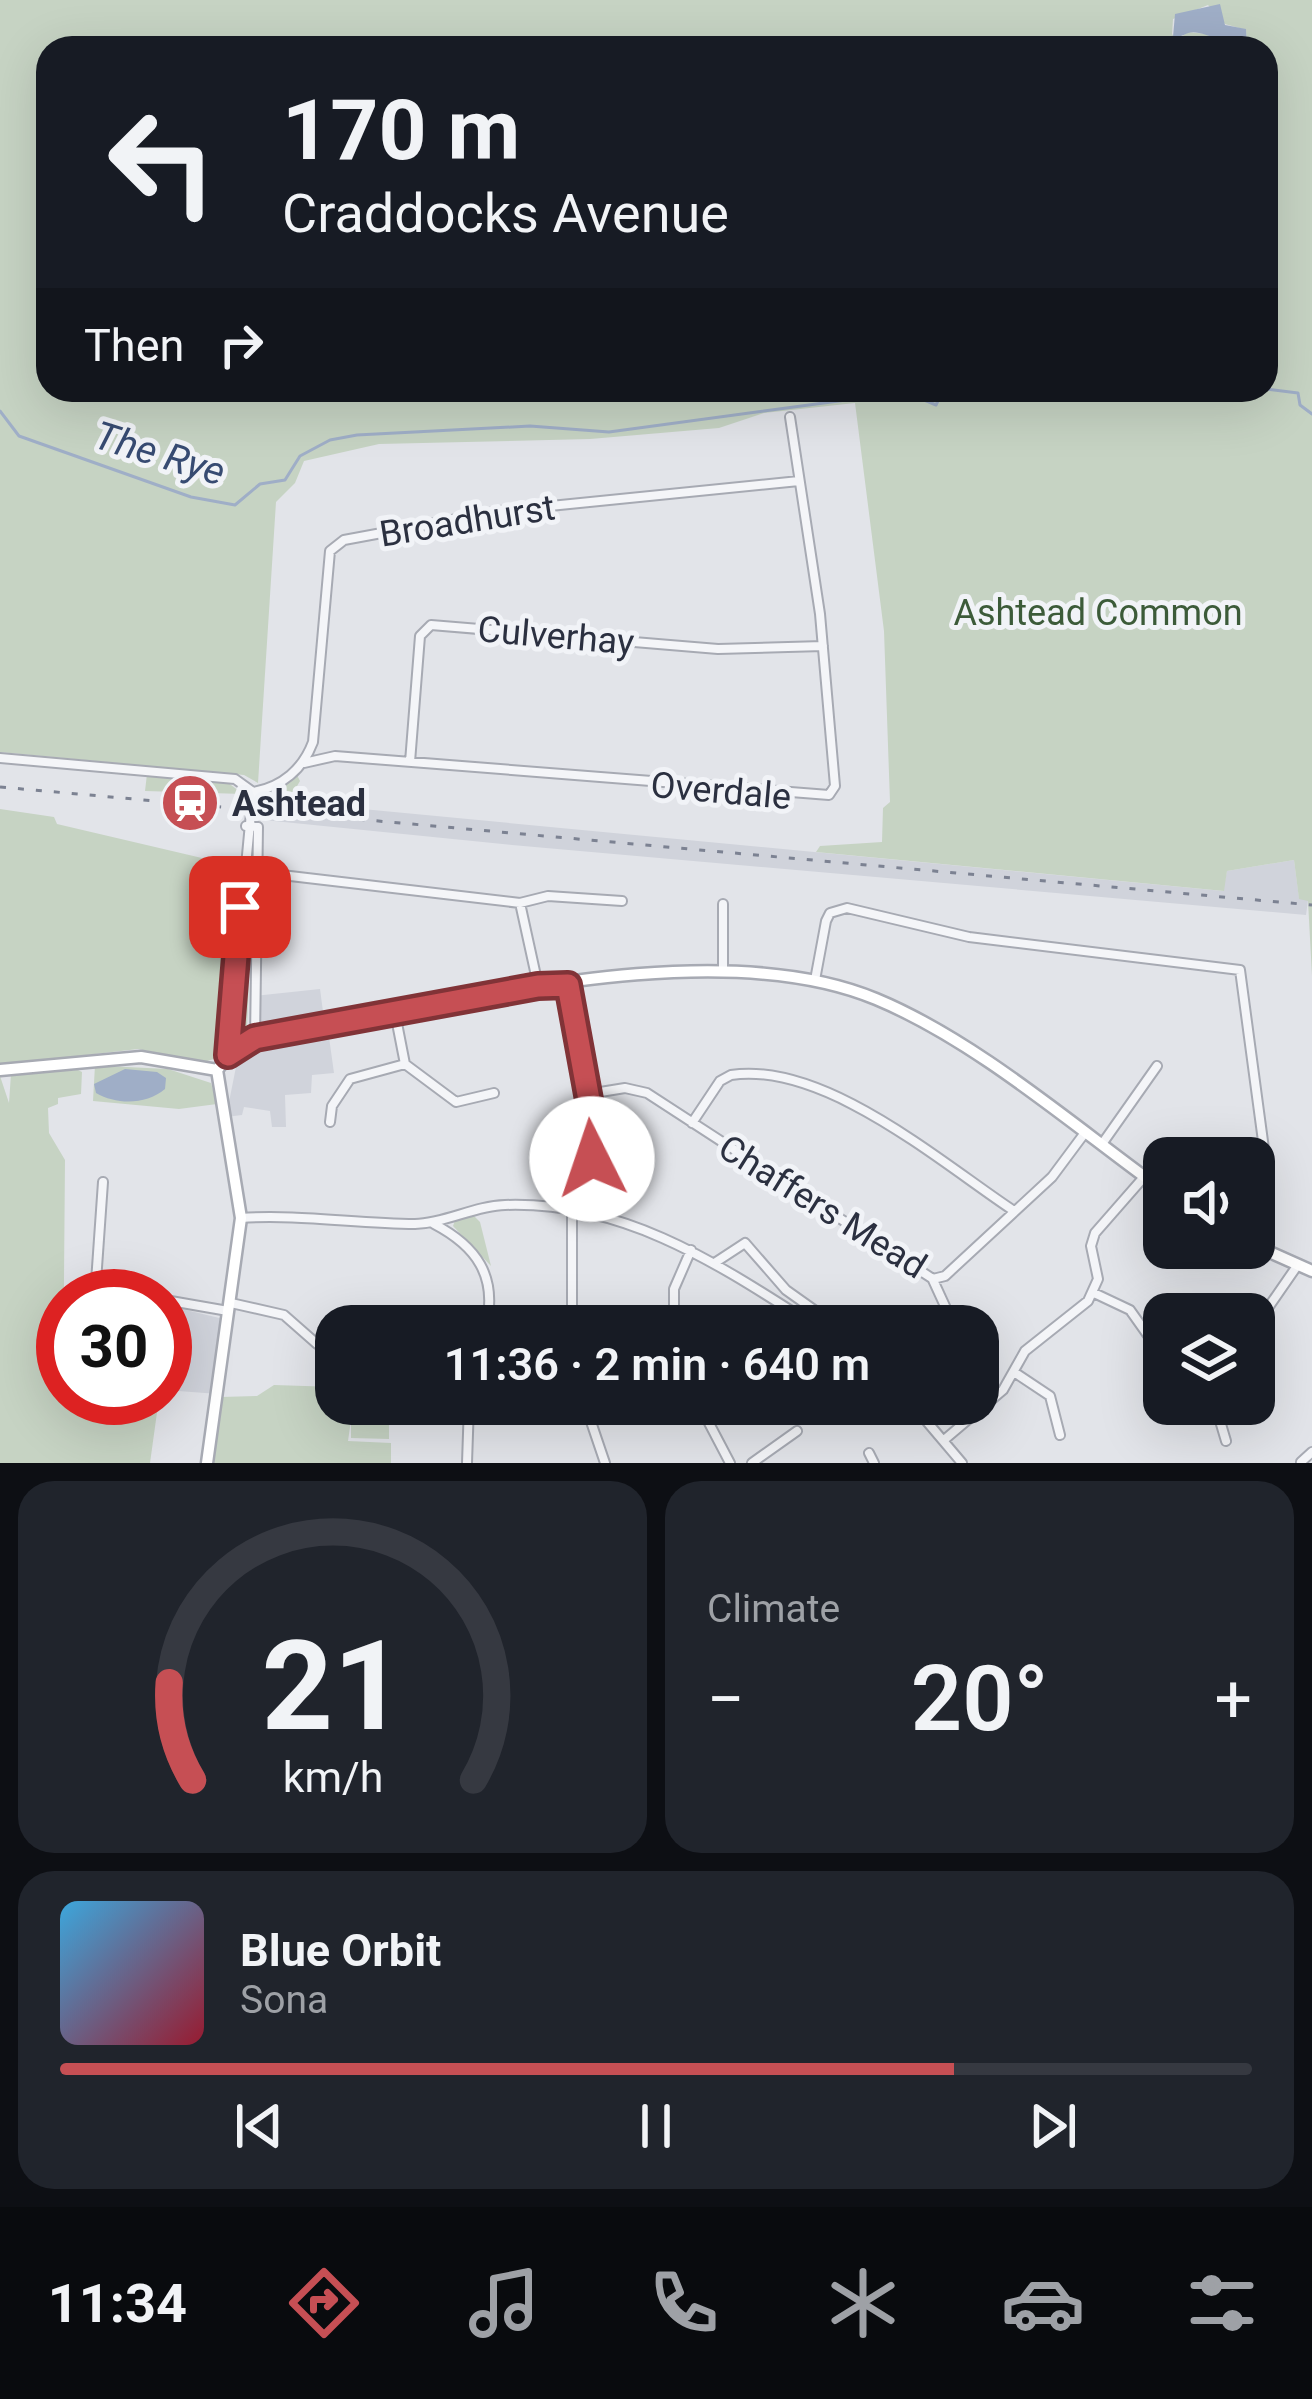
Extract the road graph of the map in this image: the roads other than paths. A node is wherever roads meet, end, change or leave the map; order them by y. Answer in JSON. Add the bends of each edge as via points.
{"nodes":[{"id":1,"x":790,"y":417,"type":"dead end"},
{"id":2,"x":799,"y":481,"type":"junction"},
{"id":3,"x":824,"y":646,"type":"junction"},
{"id":4,"x":313,"y":742,"type":"junction"},
{"id":5,"x":327,"y":756,"type":"junction"},
{"id":6,"x":0,"y":758,"type":"edge"},
{"id":7,"x":410,"y":762,"type":"junction"},
{"id":8,"x":304,"y":763,"type":"junction"},
{"id":9,"x":253,"y":791,"type":"junction"},
{"id":10,"x":246,"y":826,"type":"junction"},
{"id":11,"x":256,"y":872,"type":"junction"},
{"id":12,"x":520,"y":902,"type":"junction"},
{"id":13,"x":622,"y":902,"type":"dead end"},
{"id":14,"x":723,"y":904,"type":"dead end"},
{"id":15,"x":723,"y":972,"type":"junction"},
{"id":16,"x":815,"y":980,"type":"junction"},
{"id":17,"x":568,"y":985,"type":"junction"},
{"id":18,"x":538,"y":986,"type":"junction"},
{"id":19,"x":395,"y":1013,"type":"junction"},
{"id":20,"x":230,"y":1029,"type":"junction"},
{"id":21,"x":255,"y":1038,"type":"junction"},
{"id":22,"x":241,"y":1043,"type":"junction"},
{"id":23,"x":228,"y":1055,"type":"junction"},
{"id":24,"x":405,"y":1064,"type":"junction"},
{"id":25,"x":1157,"y":1066,"type":"dead end"},
{"id":26,"x":0,"y":1070,"type":"edge"},
{"id":27,"x":218,"y":1070,"type":"junction"},
{"id":28,"x":494,"y":1093,"type":"dead end"},
{"id":29,"x":588,"y":1094,"type":"junction"},
{"id":30,"x":330,"y":1122,"type":"dead end"},
{"id":31,"x":692,"y":1123,"type":"junction"},
{"id":32,"x":1084,"y":1134,"type":"junction"},
{"id":33,"x":1262,"y":1137,"type":"edge"},
{"id":34,"x":1101,"y":1146,"type":"junction"},
{"id":35,"x":1143,"y":1176,"type":"edge"},
{"id":36,"x":1143,"y":1178,"type":"edge"},
{"id":37,"x":103,"y":1182,"type":"dead end"},
{"id":38,"x":576,"y":1210,"type":"junction"},
{"id":39,"x":1015,"y":1211,"type":"junction"},
{"id":40,"x":241,"y":1218,"type":"junction"},
{"id":41,"x":433,"y":1222,"type":"junction"},
{"id":42,"x":691,"y":1250,"type":"junction"},
{"id":43,"x":1275,"y":1255,"type":"edge"},
{"id":44,"x":716,"y":1262,"type":"junction"},
{"id":45,"x":1298,"y":1266,"type":"junction"},
{"id":46,"x":96,"y":1269,"type":"edge"},
{"id":47,"x":1312,"y":1271,"type":"edge"},
{"id":48,"x":933,"y":1279,"type":"junction"},
{"id":49,"x":1094,"y":1293,"type":"junction"},
{"id":50,"x":1275,"y":1298,"type":"edge"},
{"id":51,"x":192,"y":1303,"type":"edge"},
{"id":52,"x":488,"y":1305,"type":"edge"},
{"id":53,"x":573,"y":1305,"type":"edge"},
{"id":54,"x":674,"y":1305,"type":"edge"},
{"id":55,"x":782,"y":1305,"type":"edge"},
{"id":56,"x":807,"y":1305,"type":"edge"},
{"id":57,"x":945,"y":1305,"type":"edge"},
{"id":58,"x":230,"y":1307,"type":"junction"},
{"id":59,"x":1143,"y":1328,"type":"edge"},
{"id":60,"x":315,"y":1342,"type":"edge"},
{"id":61,"x":1014,"y":1372,"type":"junction"},
{"id":62,"x":468,"y":1425,"type":"edge"},
{"id":63,"x":593,"y":1425,"type":"edge"},
{"id":64,"x":710,"y":1425,"type":"edge"},
{"id":65,"x":930,"y":1425,"type":"edge"},
{"id":66,"x":1221,"y":1425,"type":"edge"},
{"id":67,"x":797,"y":1431,"type":"dead end"},
{"id":68,"x":1060,"y":1435,"type":"dead end"},
{"id":69,"x":944,"y":1441,"type":"junction"},
{"id":70,"x":1226,"y":1441,"type":"dead end"},
{"id":71,"x":1312,"y":1452,"type":"edge"},
{"id":72,"x":869,"y":1453,"type":"dead end"},
{"id":73,"x":1300,"y":1462,"type":"edge"},
{"id":74,"x":207,"y":1463,"type":"edge"},
{"id":75,"x":466,"y":1463,"type":"edge"},
{"id":76,"x":605,"y":1463,"type":"edge"},
{"id":77,"x":730,"y":1463,"type":"edge"},
{"id":78,"x":752,"y":1463,"type":"edge"},
{"id":79,"x":874,"y":1463,"type":"edge"},
{"id":80,"x":962,"y":1463,"type":"edge"}],
"edges":[{"from":1,"to":2,"type":"street","name":"Overdale"},
{"from":2,"to":3,"type":"street","name":"Overdale"},
{"from":2,"to":4,"type":"street","name":"Broadhurst","via":[[500,511],[344,540],[330,551]]},
{"from":3,"to":7,"type":"street","name":"Culverhay","via":[[718,649],[431,625],[420,636]]},
{"from":3,"to":7,"type":"street","name":"Overdale","via":[[835,786],[823,797]]},
{"from":4,"to":5,"type":"street"},
{"from":4,"to":8,"type":"street","name":"Broadhurst"},
{"from":5,"to":7,"type":"street","name":"Overdale"},
{"from":5,"to":8,"type":"street","name":"Overdale"},
{"from":6,"to":9,"type":"street","via":[[235,779]]},
{"from":8,"to":9,"type":"street","via":[[281,783]]},
{"from":9,"to":10,"type":"street"},
{"from":10,"to":11,"type":"street","via":[[258,827]]},
{"from":10,"to":20,"type":"street"},
{"from":11,"to":12,"type":"street"},
{"from":11,"to":21,"type":"street"},
{"from":12,"to":13,"type":"street"},
{"from":12,"to":18,"type":"street"},
{"from":14,"to":15,"type":"street"},
{"from":15,"to":16,"type":"street"},
{"from":15,"to":17,"type":"street"},
{"from":16,"to":32,"type":"street","via":[[927,1024]]},
{"from":16,"to":33,"type":"street","via":[[826,921],[847,908],[968,937],[1240,970]]},
{"from":17,"to":18,"type":"street"},
{"from":17,"to":29,"type":"street"},
{"from":18,"to":19,"type":"street"},
{"from":19,"to":21,"type":"street"},
{"from":19,"to":24,"type":"street"},
{"from":20,"to":22,"type":"street"},
{"from":20,"to":23,"type":"street"},
{"from":21,"to":22,"type":"street"},
{"from":22,"to":23,"type":"street"},
{"from":23,"to":27,"type":"street"},
{"from":24,"to":28,"type":"street","via":[[456,1102]]},
{"from":24,"to":30,"type":"street","via":[[350,1079]]},
{"from":25,"to":34,"type":"street"},
{"from":26,"to":27,"type":"street","via":[[141,1057]]},
{"from":27,"to":40,"type":"street"},
{"from":29,"to":31,"type":"street","name":"Chaffers Mead","via":[[635,1088]]},
{"from":29,"to":38,"type":"street","via":[[596,1145]]},
{"from":31,"to":39,"type":"street","via":[[731,1076],[809,1084]]},
{"from":31,"to":48,"type":"street","name":"Chaffers Mead"},
{"from":32,"to":34,"type":"street"},
{"from":32,"to":39,"type":"street","name":"Chaffers Mead"},
{"from":34,"to":35,"type":"street"},
{"from":36,"to":49,"type":"street","via":[[1095,1233]]},
{"from":37,"to":46,"type":"street"},
{"from":38,"to":41,"type":"street","via":[[499,1205]]},
{"from":38,"to":42,"type":"street"},
{"from":38,"to":53,"type":"street"},
{"from":39,"to":48,"type":"street","name":"Chaffers Mead"},
{"from":40,"to":41,"type":"street"},
{"from":40,"to":58,"type":"street"},
{"from":41,"to":52,"type":"street","via":[[482,1263]]},
{"from":42,"to":44,"type":"street"},
{"from":42,"to":54,"type":"street"},
{"from":43,"to":45,"type":"street"},
{"from":44,"to":55,"type":"street"},
{"from":44,"to":56,"type":"street","via":[[745,1243]]},
{"from":45,"to":47,"type":"street"},
{"from":45,"to":50,"type":"street"},
{"from":48,"to":57,"type":"street"},
{"from":49,"to":59,"type":"street","via":[[1130,1310]]},
{"from":49,"to":61,"type":"street","via":[[1025,1351]]},
{"from":51,"to":58,"type":"street"},
{"from":58,"to":60,"type":"street","via":[[284,1315]]},
{"from":58,"to":74,"type":"street"},
{"from":61,"to":68,"type":"street","via":[[1056,1403]]},
{"from":61,"to":69,"type":"street"},
{"from":62,"to":75,"type":"street"},
{"from":63,"to":76,"type":"street"},
{"from":64,"to":77,"type":"street"},
{"from":65,"to":69,"type":"street"},
{"from":66,"to":70,"type":"street"},
{"from":67,"to":78,"type":"street"},
{"from":69,"to":80,"type":"street"},
{"from":71,"to":73,"type":"street"},
{"from":72,"to":79,"type":"street"}]}
